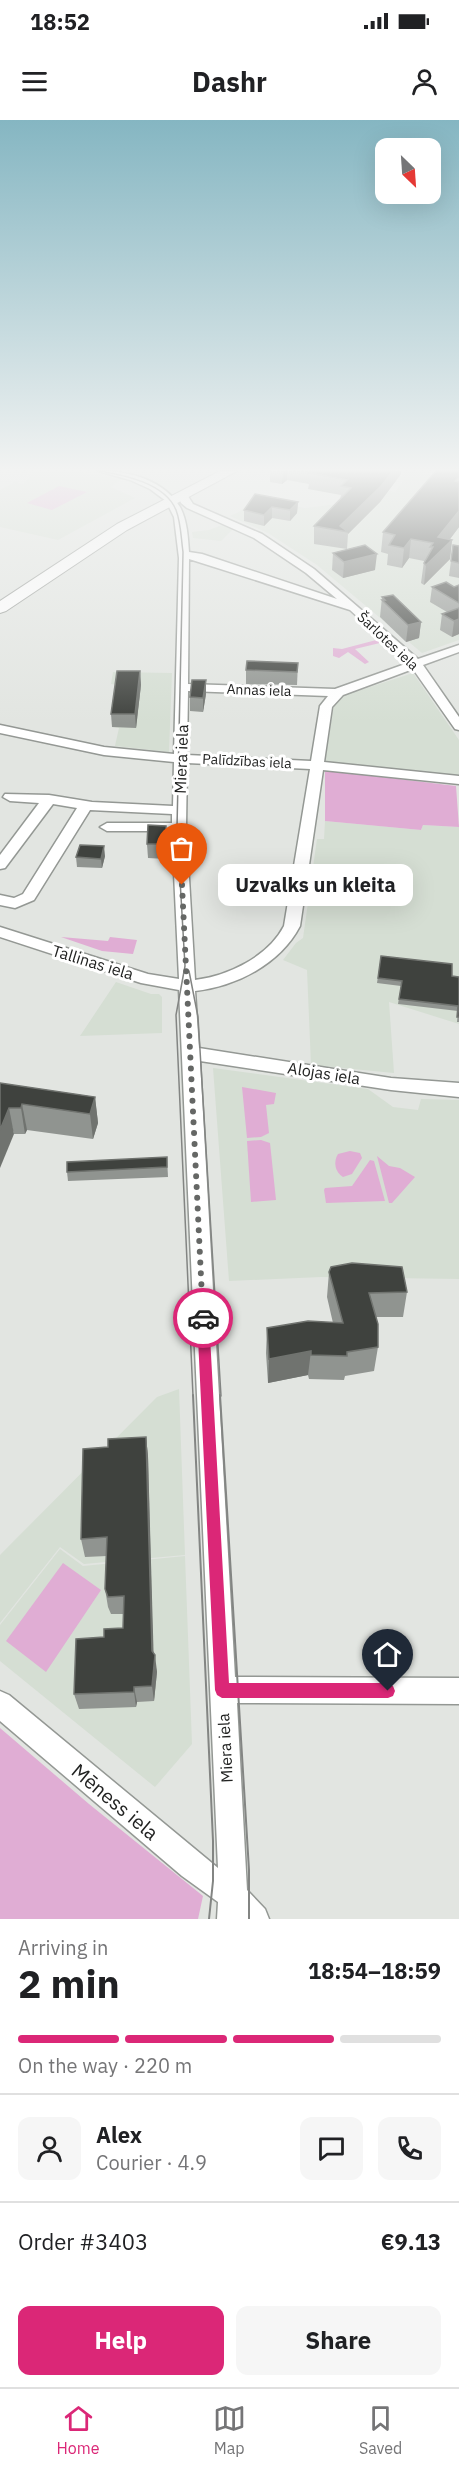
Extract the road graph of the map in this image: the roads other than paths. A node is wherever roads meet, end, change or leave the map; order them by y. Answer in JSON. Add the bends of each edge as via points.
{"nodes":[{"id":1,"x":80,"y":555,"type":"edge"},
{"id":2,"x":184,"y":555,"type":"joint"},
{"id":3,"x":286,"y":555,"type":"edge"},
{"id":4,"x":351,"y":607,"type":"junction"},
{"id":5,"x":0,"y":608,"type":"edge"},
{"id":6,"x":459,"y":648,"type":"edge"},
{"id":7,"x":415,"y":663,"type":"junction"},
{"id":8,"x":183,"y":687,"type":"junction"},
{"id":9,"x":336,"y":693,"type":"junction"},
{"id":10,"x":459,"y":726,"type":"edge"},
{"id":11,"x":0,"y":729,"type":"edge"},
{"id":12,"x":182,"y":758,"type":"junction"},
{"id":13,"x":316,"y":766,"type":"junction"},
{"id":14,"x":459,"y":780,"type":"edge"},
{"id":15,"x":10,"y":797,"type":"dead end"},
{"id":16,"x":49,"y":799,"type":"junction"},
{"id":17,"x":86,"y":805,"type":"junction"},
{"id":18,"x":179,"y":810,"type":"junction"},
{"id":19,"x":107,"y":827,"type":"dead end"},
{"id":20,"x":179,"y":827,"type":"junction"},
{"id":21,"x":0,"y":865,"type":"edge"},
{"id":22,"x":0,"y":900,"type":"edge"},
{"id":23,"x":0,"y":932,"type":"edge"},
{"id":24,"x":186,"y":986,"type":"junction"},
{"id":25,"x":189,"y":1053,"type":"junction"},
{"id":26,"x":459,"y":1090,"type":"edge"},
{"id":27,"x":222,"y":1690,"type":"junction"},
{"id":28,"x":459,"y":1691,"type":"edge"},
{"id":29,"x":0,"y":1704,"type":"edge"},
{"id":30,"x":232,"y":1908,"type":"edge"},
{"id":31,"x":255,"y":1919,"type":"edge"}],
"edges":[{"from":1,"to":5,"type":"highway"},
{"from":2,"to":4,"type":"street","via":[[198,556]]},
{"from":2,"to":8,"type":"street","name":"Miera iela"},
{"from":3,"to":4,"type":"street","name":"Šarlotes iela"},
{"from":4,"to":7,"type":"street","name":"Šarlotes iela"},
{"from":6,"to":7,"type":"street"},
{"from":7,"to":9,"type":"street"},
{"from":7,"to":10,"type":"street","name":"Šarlotes iela"},
{"from":8,"to":9,"type":"street","name":"Annas iela"},
{"from":8,"to":12,"type":"street","name":"Miera iela"},
{"from":9,"to":13,"type":"street","name":"Tallinas iela","via":[[323,713]]},
{"from":11,"to":12,"type":"street","name":"Palīdzības iela","via":[[104,751]]},
{"from":12,"to":13,"type":"street","name":"Palīdzības iela"},
{"from":12,"to":18,"type":"street","name":"Miera iela"},
{"from":13,"to":14,"type":"street","name":"Palīdzības iela"},
{"from":13,"to":24,"type":"street","name":"Tallinas iela","via":[[294,913],[284,941],[264,959],[225,980]]},
{"from":15,"to":16,"type":"street"},
{"from":16,"to":17,"type":"street"},
{"from":16,"to":21,"type":"street"},
{"from":17,"to":18,"type":"street"},
{"from":17,"to":22,"type":"street","via":[[29,897],[15,903]]},
{"from":18,"to":20,"type":"street","name":"Miera iela"},
{"from":19,"to":20,"type":"street"},
{"from":20,"to":24,"type":"street","name":"Miera iela"},
{"from":23,"to":24,"type":"street","name":"Tallinas iela","via":[[147,979]]},
{"from":24,"to":25,"type":"street","name":"Miera iela"},
{"from":25,"to":26,"type":"street","name":"Alojas iela","via":[[391,1084]]},
{"from":25,"to":27,"type":"street","name":"Miera iela"},
{"from":27,"to":28,"type":"street"},
{"from":27,"to":30,"type":"street","name":"Miera iela"},
{"from":29,"to":30,"type":"street","name":"Mēness iela","via":[[192,1866]]},
{"from":30,"to":31,"type":"street","name":"Mēness iela"}]}
